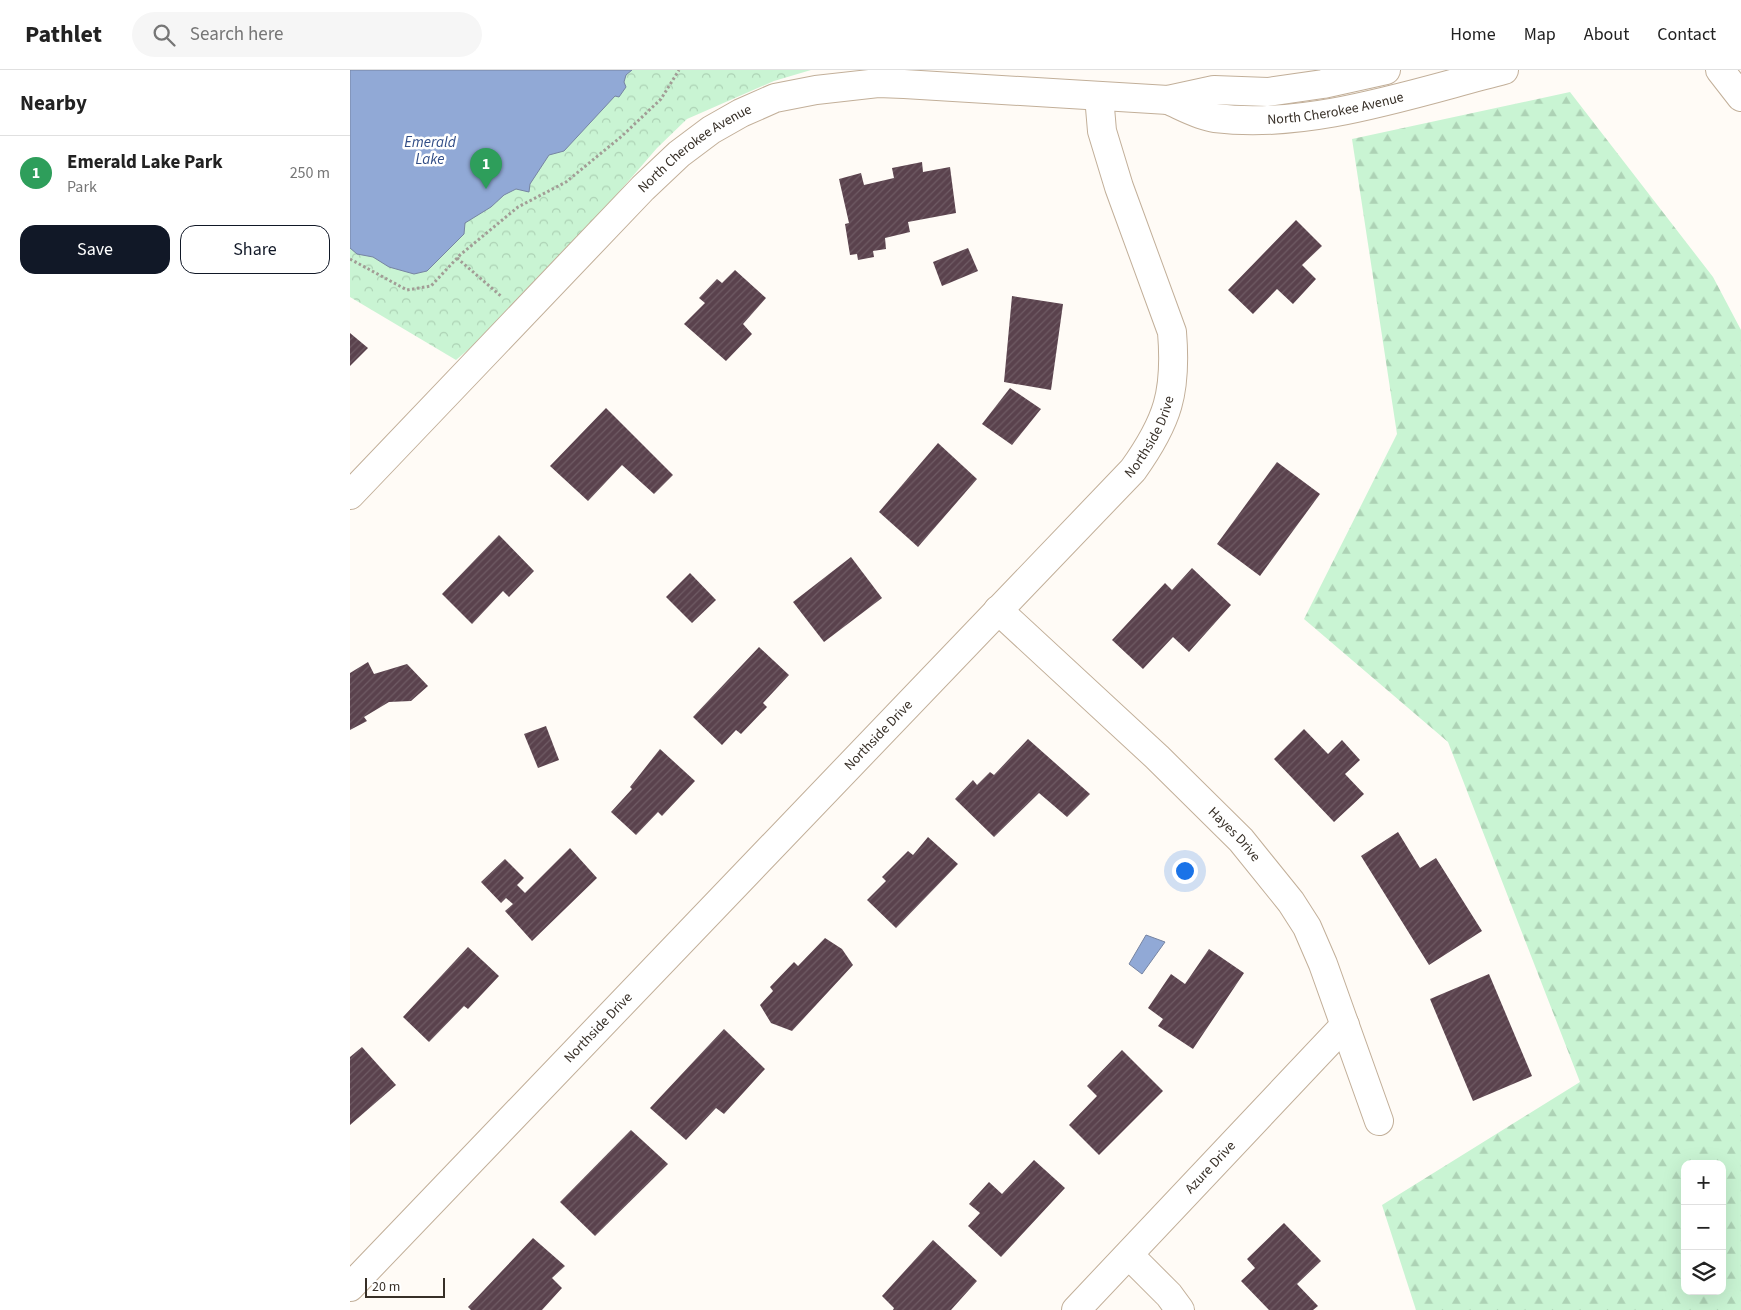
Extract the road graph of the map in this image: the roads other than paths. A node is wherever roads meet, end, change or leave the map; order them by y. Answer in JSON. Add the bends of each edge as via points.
{"nodes":[{"id":1,"x":1386,"y":70,"type":"edge"},
{"id":2,"x":1504,"y":70,"type":"edge"},
{"id":3,"x":1720,"y":70,"type":"edge"},
{"id":4,"x":875,"y":77,"type":"edge"},
{"id":5,"x":1099,"y":96,"type":"junction"},
{"id":6,"x":1741,"y":97,"type":"edge"},
{"id":7,"x":1168,"y":100,"type":"junction"},
{"id":8,"x":350,"y":495,"type":"edge"},
{"id":9,"x":998,"y":610,"type":"junction"},
{"id":10,"x":1345,"y":1025,"type":"junction"},
{"id":11,"x":1379,"y":1121,"type":"dead end"},
{"id":12,"x":1129,"y":1255,"type":"junction"},
{"id":13,"x":350,"y":1287,"type":"edge"},
{"id":14,"x":1076,"y":1310,"type":"edge"},
{"id":15,"x":1180,"y":1310,"type":"edge"}],
"edges":[{"from":1,"to":7,"type":"main road","name":"North Cherokee Avenue","via":[[1268,92],[1214,90]]},
{"from":2,"to":7,"type":"main road","name":"North Cherokee Avenue","via":[[1325,114],[1271,120],[1213,118]]},
{"from":3,"to":6,"type":"main road"},
{"from":4,"to":5,"type":"main road","name":"North Cherokee Avenue"},
{"from":4,"to":8,"type":"main road","name":"North Cherokee Avenue","via":[[776,98],[711,130],[679,154]]},
{"from":5,"to":7,"type":"main road","name":"North Cherokee Avenue"},
{"from":5,"to":9,"type":"main road","name":"Northside Drive","via":[[1105,140],[1172,332],[1173,384],[1168,410],[1153,442],[1133,470]]},
{"from":9,"to":10,"type":"main road","name":"Hayes Drive","via":[[1157,757],[1267,870],[1307,927]]},
{"from":9,"to":13,"type":"main road","name":"Northside Drive"},
{"from":10,"to":11,"type":"main road","name":"Hayes Drive"},
{"from":10,"to":12,"type":"main road","name":"Azure Drive"},
{"from":12,"to":14,"type":"main road","name":"Azure Drive"},
{"from":12,"to":15,"type":"main road"}]}
